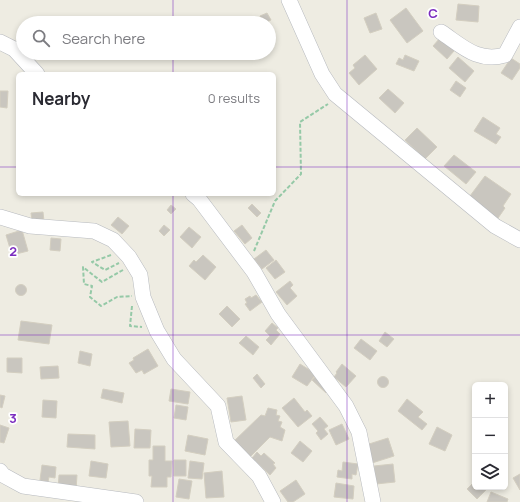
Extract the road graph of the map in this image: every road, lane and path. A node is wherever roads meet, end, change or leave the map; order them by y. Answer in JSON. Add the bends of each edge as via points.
{"nodes":[{"id":1,"x":289,"y":0,"type":"edge"},
{"id":2,"x":520,"y":27,"type":"edge"},
{"id":3,"x":441,"y":32,"type":"dead end"},
{"id":4,"x":0,"y":42,"type":"edge"},
{"id":5,"x":16,"y":51,"type":"edge"},
{"id":6,"x":24,"y":60,"type":"edge"},
{"id":7,"x":35,"y":72,"type":"edge"},
{"id":8,"x":340,"y":98,"type":"junction"},
{"id":9,"x":195,"y":196,"type":"edge"},
{"id":10,"x":0,"y":217,"type":"edge"},
{"id":11,"x":520,"y":240,"type":"edge"},
{"id":12,"x":121,"y":257,"type":"junction"},
{"id":13,"x":248,"y":264,"type":"junction"},
{"id":14,"x":124,"y":269,"type":"dead end"},
{"id":15,"x":134,"y":296,"type":"dead end"},
{"id":16,"x":133,"y":304,"type":"dead end"},
{"id":17,"x":151,"y":316,"type":"junction"},
{"id":18,"x":0,"y":471,"type":"edge"},
{"id":19,"x":136,"y":502,"type":"edge"},
{"id":20,"x":273,"y":502,"type":"edge"},
{"id":21,"x":372,"y":502,"type":"edge"}],
"edges":[{"from":1,"to":8,"type":"street","via":[[322,74]]},
{"from":2,"to":3,"type":"street","via":[[505,56],[496,58],[481,57]]},
{"from":4,"to":5,"type":"street"},
{"from":6,"to":7,"type":"street"},
{"from":8,"to":11,"type":"street","via":[[495,226]]},
{"from":8,"to":13,"type":"path","via":[[300,122],[301,174],[275,201]]},
{"from":9,"to":13,"type":"street"},
{"from":10,"to":12,"type":"street","via":[[30,226],[94,231],[112,240]]},
{"from":12,"to":12,"type":"path","via":[[92,262],[105,270]]},
{"from":12,"to":17,"type":"street","via":[[140,275],[143,297]]},
{"from":13,"to":21,"type":"street","via":[[278,314],[346,406],[359,432]]},
{"from":14,"to":15,"type":"path","via":[[102,282],[83,267],[84,284],[92,286],[90,298],[101,306],[117,297]]},
{"from":16,"to":17,"type":"path","via":[[130,326],[146,327]]},
{"from":17,"to":20,"type":"street","via":[[174,359],[218,406],[226,442],[259,476]]},
{"from":18,"to":19,"type":"street","via":[[23,486]]}]}
